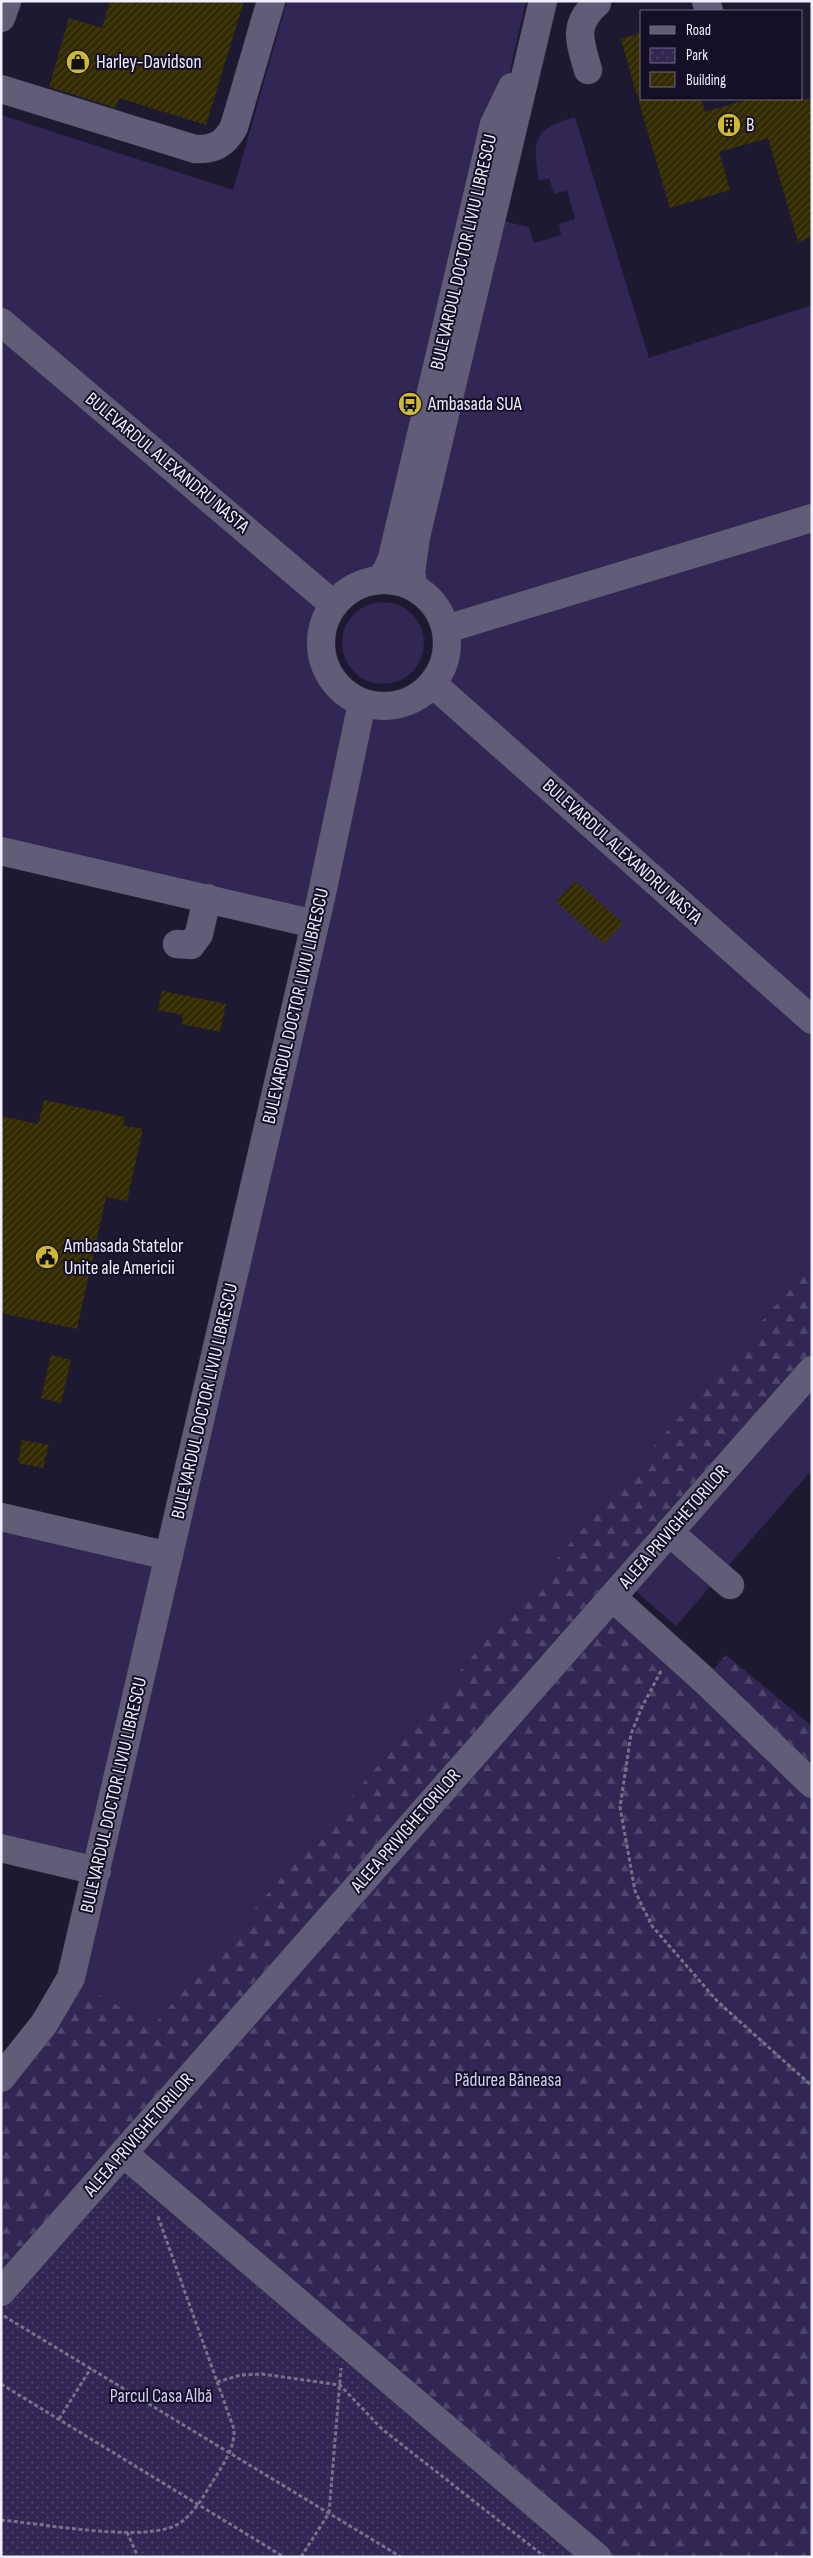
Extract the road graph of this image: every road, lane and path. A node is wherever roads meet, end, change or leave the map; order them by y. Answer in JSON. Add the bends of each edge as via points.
{"nodes":[{"id":1,"x":7,"y":1,"type":"edge"},
{"id":2,"x":271,"y":1,"type":"edge"},
{"id":3,"x":544,"y":1,"type":"edge"},
{"id":4,"x":597,"y":3,"type":"dead end"},
{"id":5,"x":1,"y":18,"type":"edge"},
{"id":6,"x":533,"y":45,"type":"junction"},
{"id":7,"x":588,"y":70,"type":"dead end"},
{"id":8,"x":1,"y":89,"type":"edge"},
{"id":9,"x":1,"y":322,"type":"edge"},
{"id":10,"x":812,"y":518,"type":"edge"},
{"id":11,"x":379,"y":580,"type":"junction"},
{"id":12,"x":414,"y":587,"type":"junction"},
{"id":13,"x":334,"y":605,"type":"junction"},
{"id":14,"x":446,"y":629,"type":"junction"},
{"id":15,"x":433,"y":684,"type":"junction"},
{"id":16,"x":362,"y":703,"type":"junction"},
{"id":17,"x":1,"y":851,"type":"edge"},
{"id":18,"x":207,"y":898,"type":"junction"},
{"id":19,"x":315,"y":924,"type":"junction"},
{"id":20,"x":177,"y":944,"type":"dead end"},
{"id":21,"x":812,"y":1020,"type":"edge"},
{"id":22,"x":812,"y":1370,"type":"edge"},
{"id":23,"x":1,"y":1517,"type":"edge"},
{"id":24,"x":669,"y":1532,"type":"junction"},
{"id":25,"x":169,"y":1556,"type":"junction"},
{"id":26,"x":730,"y":1585,"type":"dead end"},
{"id":27,"x":612,"y":1597,"type":"junction"},
{"id":28,"x":672,"y":1653,"type":"junction"},
{"id":29,"x":812,"y":1784,"type":"edge"},
{"id":30,"x":1,"y":1848,"type":"edge"},
{"id":31,"x":97,"y":1871,"type":"junction"},
{"id":32,"x":1,"y":2078,"type":"edge"},
{"id":33,"x":812,"y":2086,"type":"edge"},
{"id":34,"x":123,"y":2153,"type":"junction"},
{"id":35,"x":154,"y":2205,"type":"dead end"},
{"id":36,"x":1,"y":2292,"type":"edge"},
{"id":37,"x":1,"y":2314,"type":"edge"},
{"id":38,"x":342,"y":2340,"type":"junction"},
{"id":39,"x":90,"y":2368,"type":"junction"},
{"id":40,"x":217,"y":2382,"type":"junction"},
{"id":41,"x":1,"y":2384,"type":"edge"},
{"id":42,"x":340,"y":2385,"type":"junction"},
{"id":43,"x":59,"y":2419,"type":"junction"},
{"id":44,"x":230,"y":2453,"type":"junction"},
{"id":45,"x":198,"y":2505,"type":"junction"},
{"id":46,"x":329,"y":2513,"type":"junction"},
{"id":47,"x":1,"y":2520,"type":"edge"},
{"id":48,"x":127,"y":2532,"type":"junction"},
{"id":49,"x":138,"y":2557,"type":"edge"},
{"id":50,"x":284,"y":2557,"type":"edge"},
{"id":51,"x":301,"y":2557,"type":"edge"},
{"id":52,"x":401,"y":2557,"type":"edge"},
{"id":53,"x":545,"y":2557,"type":"edge"},
{"id":54,"x":598,"y":2557,"type":"edge"}],
"edges":[{"from":1,"to":5,"type":"street"},
{"from":2,"to":8,"type":"street","via":[[234,127],[218,147],[194,149]]},
{"from":3,"to":6,"type":"street","name":"BULEVARDUL DOCTOR LIVIU LIBRESCU"},
{"from":4,"to":7,"type":"street","via":[[581,22],[579,39]]},
{"from":6,"to":11,"type":"street","name":"BULEVARDUL DOCTOR LIVIU LIBRESCU","via":[[494,124],[392,558]]},
{"from":6,"to":12,"type":"street","name":"BULEVARDUL DOCTOR LIVIU LIBRESCU","via":[[416,537],[410,573]]},
{"from":9,"to":13,"type":"street","name":"BULEVARDUL ALEXANDRU NASTA"},
{"from":10,"to":14,"type":"street"},
{"from":11,"to":12,"type":"street"},
{"from":11,"to":13,"type":"street","via":[[349,590]]},
{"from":12,"to":14,"type":"street","via":[[432,601]]},
{"from":13,"to":16,"type":"street","via":[[323,626],[320,645],[323,663],[334,683]]},
{"from":14,"to":15,"type":"street","via":[[447,654]]},
{"from":15,"to":16,"type":"street","via":[[412,700],[392,706]]},
{"from":15,"to":21,"type":"street","name":"BULEVARDUL ALEXANDRU NASTA"},
{"from":16,"to":19,"type":"street","name":"BULEVARDUL DOCTOR LIVIU LIBRESCU"},
{"from":17,"to":18,"type":"street"},
{"from":18,"to":19,"type":"street"},
{"from":18,"to":20,"type":"street","via":[[199,934],[191,945]]},
{"from":19,"to":25,"type":"street","name":"BULEVARDUL DOCTOR LIVIU LIBRESCU"},
{"from":22,"to":24,"type":"street","name":"ALEEA PRIVIGHETORILOR"},
{"from":23,"to":25,"type":"street"},
{"from":24,"to":26,"type":"street"},
{"from":24,"to":27,"type":"street","name":"ALEEA PRIVIGHETORILOR"},
{"from":25,"to":31,"type":"street","name":"BULEVARDUL DOCTOR LIVIU LIBRESCU"},
{"from":27,"to":28,"type":"street"},
{"from":27,"to":34,"type":"street","name":"ALEEA PRIVIGHETORILOR"},
{"from":28,"to":29,"type":"street"},
{"from":28,"to":33,"type":"path","via":[[631,1734],[620,1806],[635,1891],[652,1926],[712,1995]]},
{"from":30,"to":31,"type":"street"},
{"from":31,"to":32,"type":"street","name":"BULEVARDUL DOCTOR LIVIU LIBRESCU","via":[[71,1978],[44,2024]]},
{"from":34,"to":36,"type":"street","name":"ALEEA PRIVIGHETORILOR"},
{"from":34,"to":38,"type":"street"},
{"from":35,"to":40,"type":"path"},
{"from":37,"to":39,"type":"path"},
{"from":38,"to":42,"type":"path"},
{"from":38,"to":54,"type":"street"},
{"from":39,"to":43,"type":"path"},
{"from":39,"to":44,"type":"path"},
{"from":40,"to":42,"type":"path","via":[[241,2375],[262,2374]]},
{"from":40,"to":44,"type":"path","via":[[234,2429],[235,2441]]},
{"from":41,"to":43,"type":"path"},
{"from":42,"to":46,"type":"path"},
{"from":42,"to":53,"type":"path","via":[[382,2429]]},
{"from":43,"to":45,"type":"path"},
{"from":44,"to":45,"type":"path"},
{"from":44,"to":46,"type":"path"},
{"from":45,"to":48,"type":"path","via":[[170,2528]]},
{"from":45,"to":50,"type":"path"},
{"from":46,"to":51,"type":"path"},
{"from":46,"to":52,"type":"path"},
{"from":47,"to":48,"type":"path"},
{"from":48,"to":49,"type":"path"}]}
